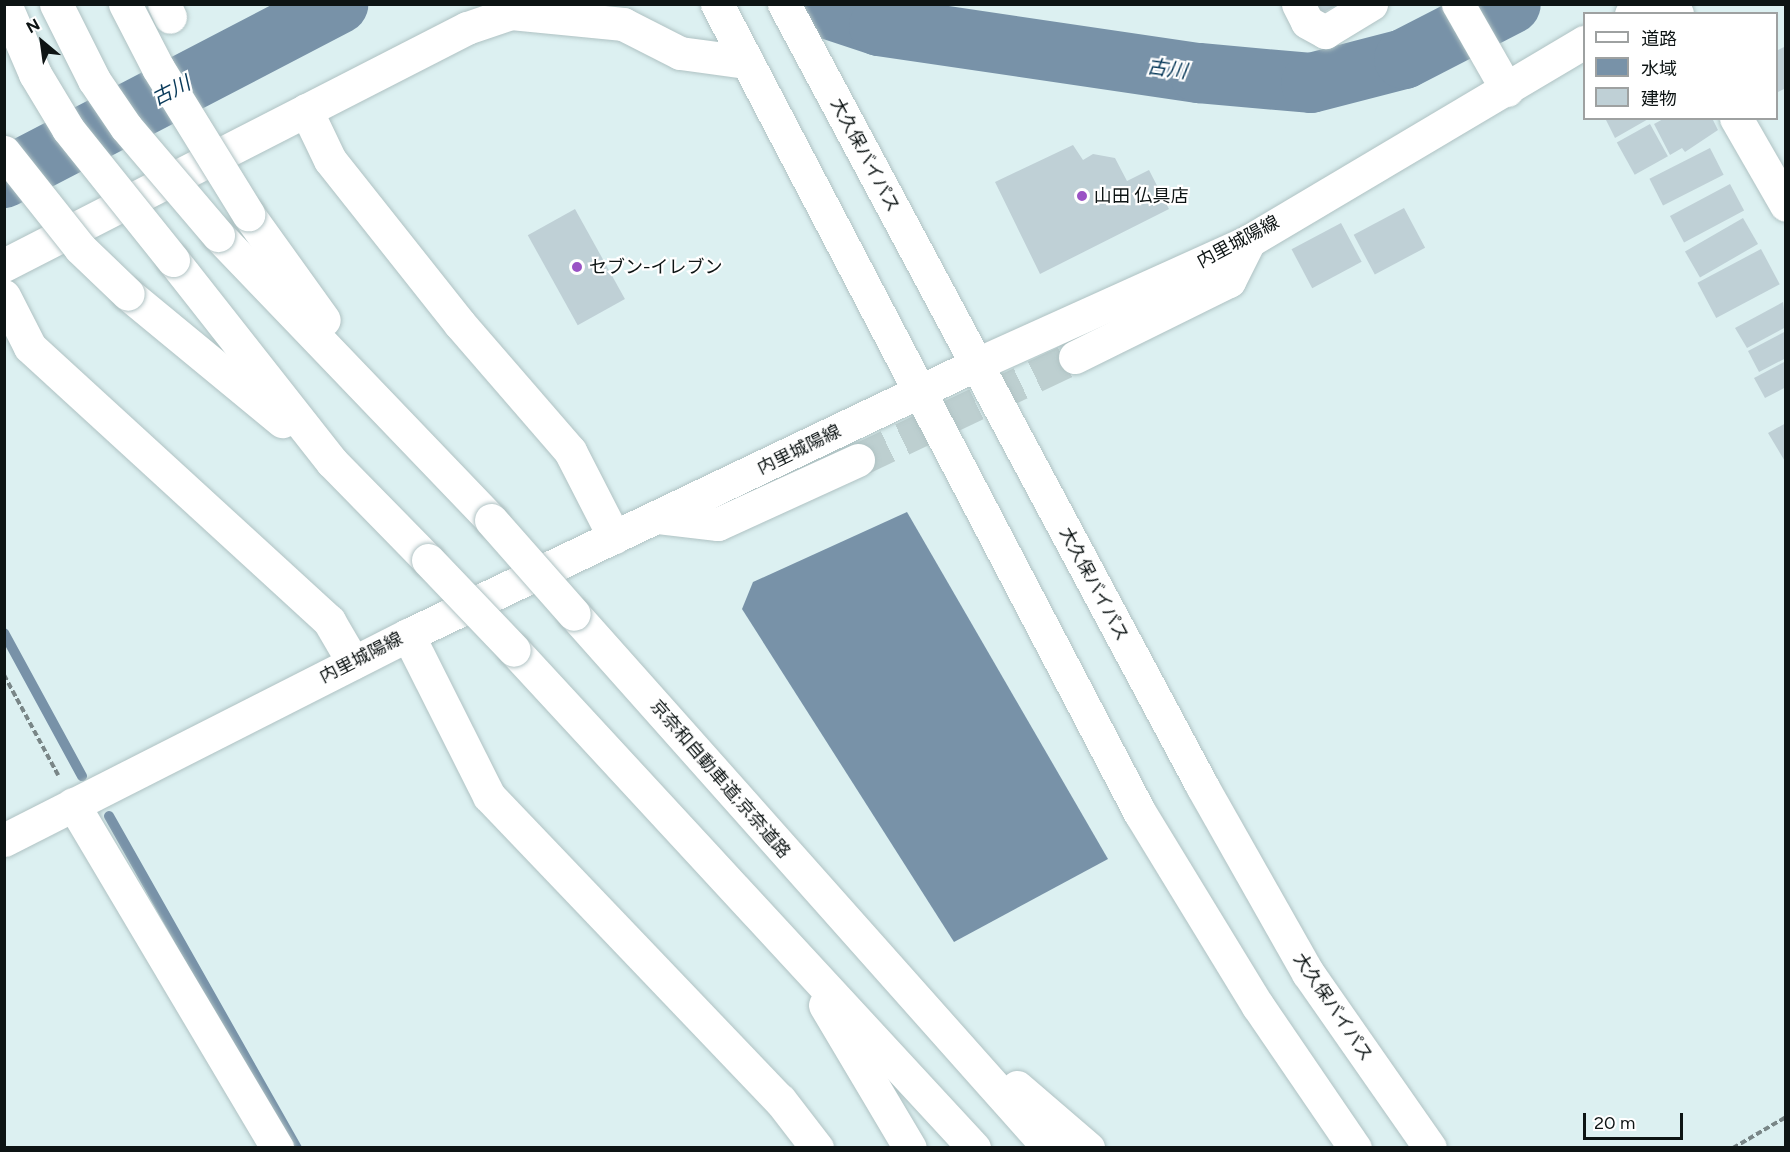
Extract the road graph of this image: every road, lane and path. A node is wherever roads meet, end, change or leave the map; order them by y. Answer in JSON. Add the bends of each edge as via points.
{"nodes":[{"id":1,"x":5,"y":4,"type":"edge"},
{"id":2,"x":56,"y":4,"type":"edge"},
{"id":3,"x":125,"y":4,"type":"edge"},
{"id":4,"x":784,"y":4,"type":"edge"},
{"id":5,"x":1298,"y":4,"type":"edge"},
{"id":6,"x":1371,"y":4,"type":"edge"},
{"id":7,"x":1458,"y":4,"type":"edge"},
{"id":8,"x":722,"y":15,"type":"edge"},
{"id":9,"x":1583,"y":43,"type":"edge"},
{"id":10,"x":747,"y":62,"type":"junction"},
{"id":11,"x":1504,"y":83,"type":"junction"},
{"id":12,"x":306,"y":110,"type":"junction"},
{"id":13,"x":1737,"y":120,"type":"edge"},
{"id":14,"x":4,"y":152,"type":"edge"},
{"id":15,"x":1785,"y":205,"type":"edge"},
{"id":16,"x":1248,"y":241,"type":"junction"},
{"id":17,"x":4,"y":265,"type":"edge"},
{"id":18,"x":4,"y":296,"type":"edge"},
{"id":19,"x":1075,"y":357,"type":"tunnel mouth"},
{"id":20,"x":977,"y":364,"type":"junction"},
{"id":21,"x":919,"y":393,"type":"junction"},
{"id":22,"x":390,"y":412,"type":"junction"},
{"id":23,"x":858,"y":460,"type":"tunnel mouth"},
{"id":24,"x":332,"y":462,"type":"junction"},
{"id":25,"x":658,"y":517,"type":"junction"},
{"id":26,"x":614,"y":537,"type":"junction"},
{"id":27,"x":408,"y":635,"type":"junction"},
{"id":28,"x":352,"y":662,"type":"junction"},
{"id":29,"x":4,"y":675,"type":"edge"},
{"id":30,"x":73,"y":804,"type":"junction"},
{"id":31,"x":4,"y":840,"type":"edge"},
{"id":32,"x":793,"y":951,"type":"junction"},
{"id":33,"x":908,"y":994,"type":"junction"},
{"id":34,"x":1785,"y":1117,"type":"edge"},
{"id":35,"x":277,"y":1148,"type":"edge"},
{"id":36,"x":818,"y":1148,"type":"edge"},
{"id":37,"x":910,"y":1148,"type":"edge"},
{"id":38,"x":974,"y":1148,"type":"edge"},
{"id":39,"x":1049,"y":1148,"type":"edge"},
{"id":40,"x":1088,"y":1148,"type":"edge"},
{"id":41,"x":1355,"y":1148,"type":"edge"},
{"id":42,"x":1430,"y":1148,"type":"edge"},
{"id":43,"x":1733,"y":1148,"type":"edge"}],
"edges":[{"from":1,"to":24,"type":"main road","bridge":true,"via":[[34,74],[68,129]]},
{"from":2,"to":22,"type":"main road","bridge":true,"via":[[94,80],[126,127],[218,235]]},
{"from":3,"to":22,"type":"main road","bridge":true,"via":[[158,68],[248,214]]},
{"from":4,"to":20,"type":"main road","name":"大久保バイパス"},
{"from":5,"to":6,"type":"main road","via":[[1307,22],[1325,32]]},
{"from":7,"to":11,"type":"main road"},
{"from":8,"to":10,"type":"main road"},
{"from":9,"to":11,"type":"main road","name":"内里城陽線"},
{"from":10,"to":12,"type":"main road","via":[[680,53],[623,24],[511,14],[467,28]]},
{"from":10,"to":21,"type":"main road"},
{"from":11,"to":16,"type":"main road","name":"内里城陽線"},
{"from":12,"to":17,"type":"main road"},
{"from":12,"to":26,"type":"main road","via":[[330,160],[460,324],[570,451]]},
{"from":13,"to":15,"type":"main road"},
{"from":14,"to":24,"type":"main road","bridge":true,"via":[[52,215],[128,294]]},
{"from":16,"to":19,"type":"main road","via":[[1229,281]]},
{"from":16,"to":20,"type":"main road","name":"内里城陽線"},
{"from":18,"to":28,"type":"main road","via":[[30,347],[329,621]]},
{"from":20,"to":21,"type":"main road","name":"内里城陽線"},
{"from":20,"to":42,"type":"main road","name":"大久保バイパス","via":[[1202,786],[1302,963]]},
{"from":21,"to":25,"type":"main road","name":"内里城陽線"},
{"from":21,"to":41,"type":"main road","via":[[1140,813],[1258,1006]]},
{"from":22,"to":33,"type":"main road","name":"京奈和自動車道;京奈道路","bridge":true,"via":[[491,520]]},
{"from":23,"to":25,"type":"main road","via":[[718,524]]},
{"from":24,"to":32,"type":"main road","bridge":true,"via":[[514,650]]},
{"from":25,"to":26,"type":"main road","name":"内里城陽線"},
{"from":26,"to":27,"type":"main road","name":"内里城陽線"},
{"from":27,"to":28,"type":"main road","name":"内里城陽線"},
{"from":27,"to":36,"type":"main road","via":[[489,796],[780,1100]]},
{"from":28,"to":30,"type":"main road","name":"内里城陽線"},
{"from":29,"to":30,"type":"path"},
{"from":30,"to":31,"type":"main road","name":"内里城陽線"},
{"from":30,"to":35,"type":"main road"},
{"from":32,"to":37,"type":"main road"},
{"from":32,"to":38,"type":"main road"},
{"from":33,"to":39,"type":"main road","name":"京奈和自動車道;京奈道路"},
{"from":33,"to":40,"type":"main road"},
{"from":34,"to":43,"type":"path"}]}
